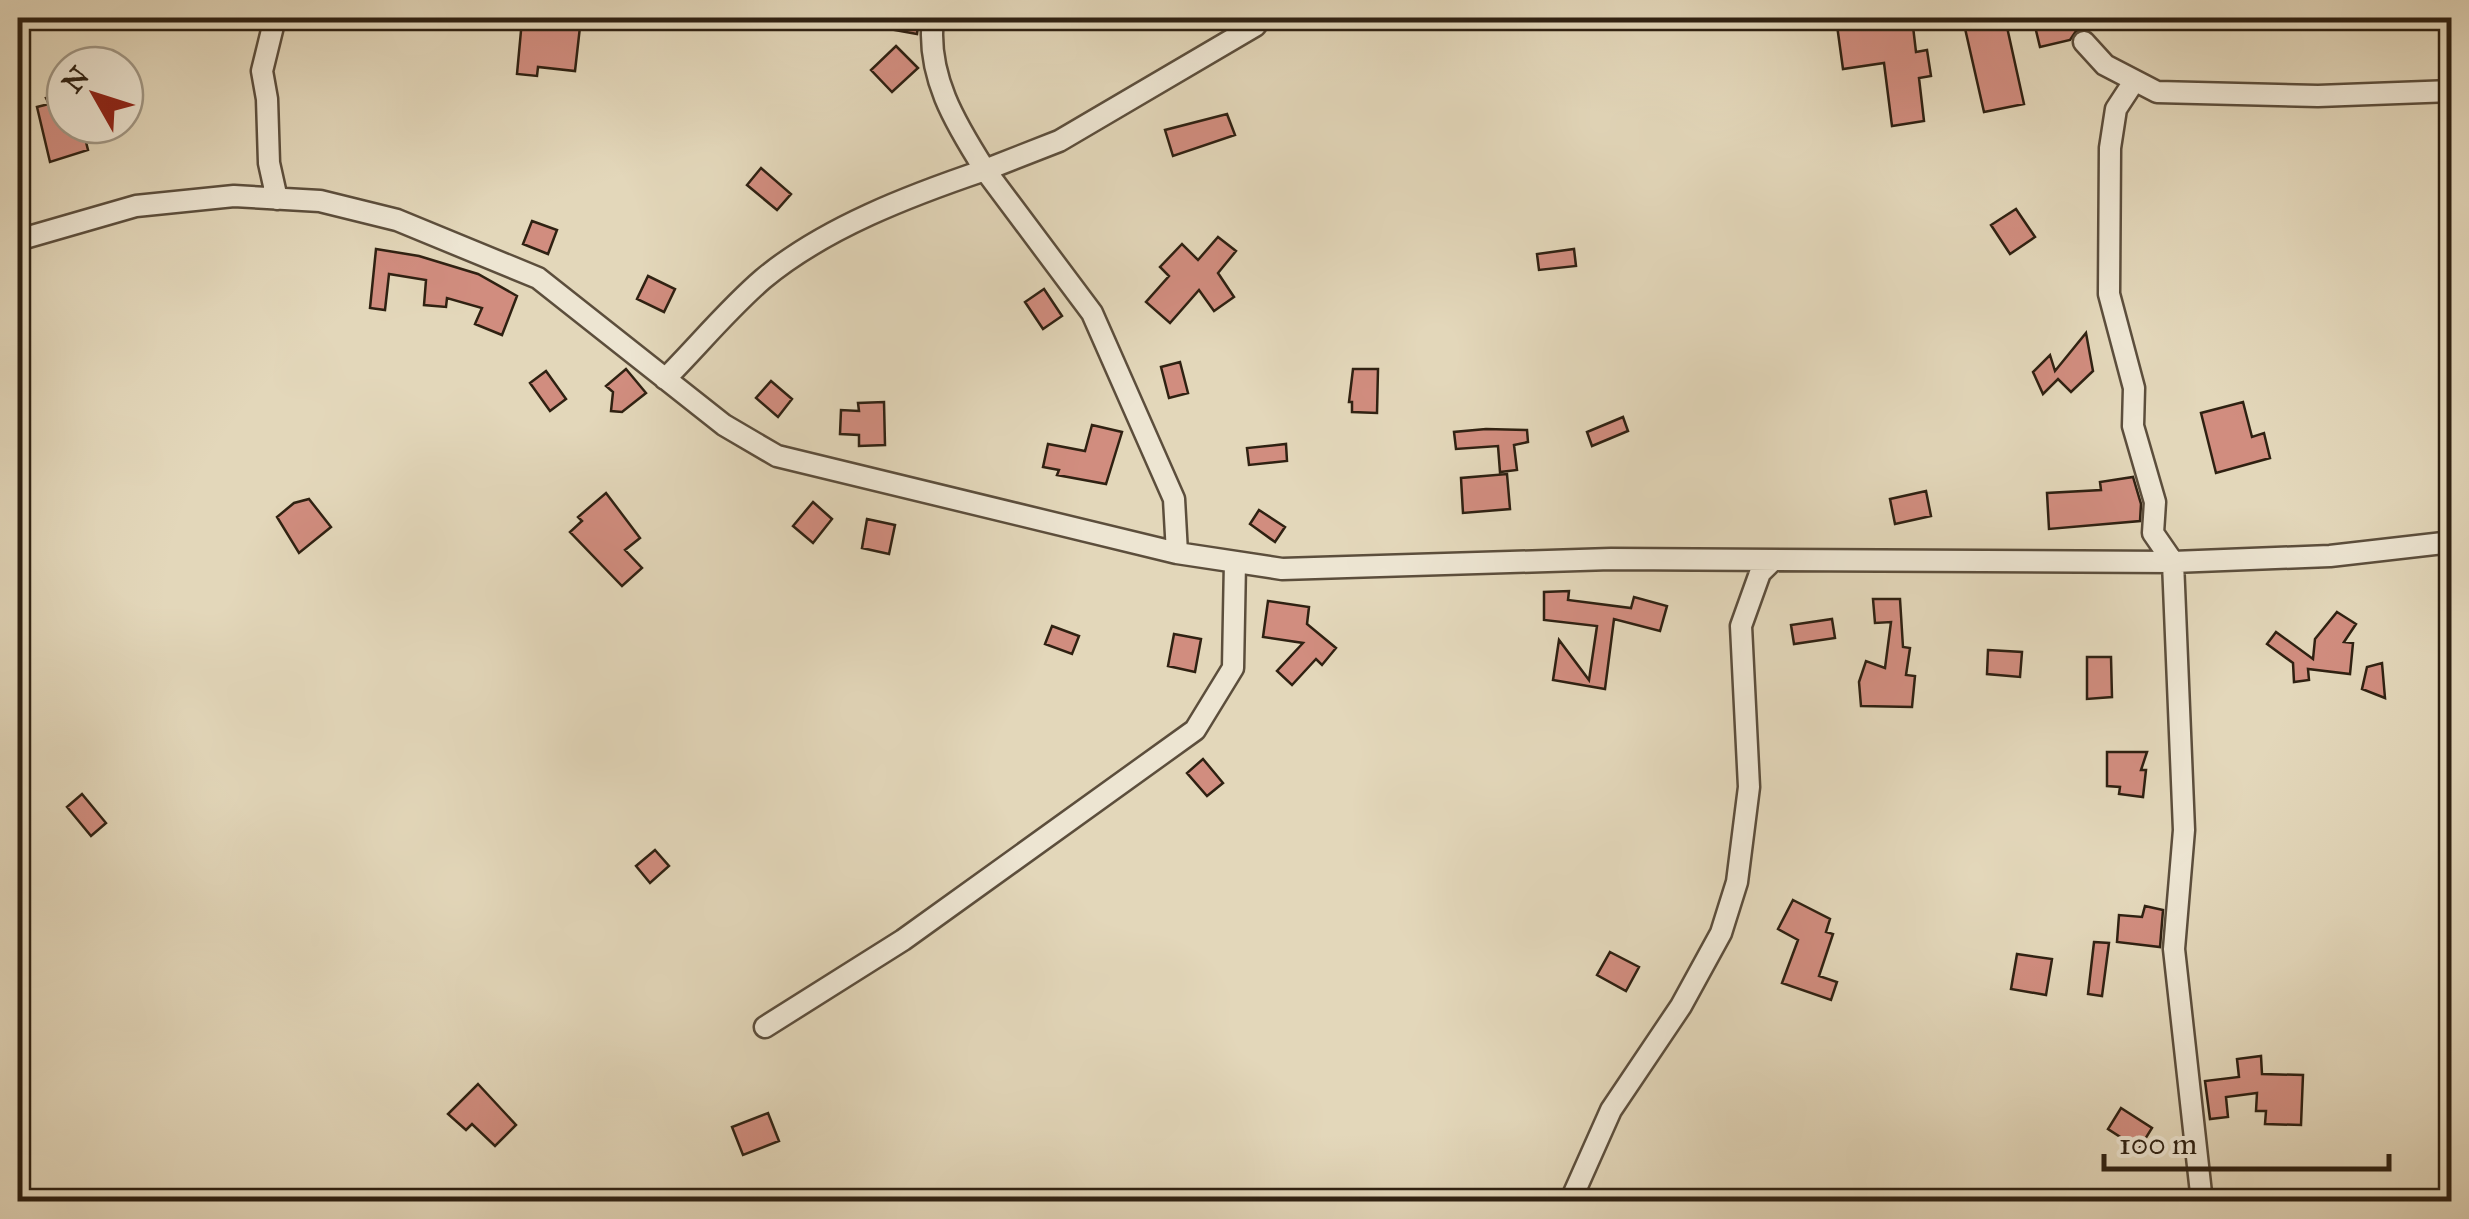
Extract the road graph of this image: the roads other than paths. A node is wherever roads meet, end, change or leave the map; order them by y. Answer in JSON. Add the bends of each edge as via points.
{"nodes":[{"id":1,"x":275,"y":18,"type":"edge"},
{"id":2,"x":933,"y":18,"type":"edge"},
{"id":3,"x":1261,"y":18,"type":"edge"},
{"id":4,"x":2084,"y":42,"type":"dead end"},
{"id":5,"x":2133,"y":83,"type":"junction"},
{"id":6,"x":2452,"y":91,"type":"edge"},
{"id":7,"x":985,"y":170,"type":"junction"},
{"id":8,"x":277,"y":199,"type":"junction"},
{"id":9,"x":18,"y":240,"type":"edge"},
{"id":10,"x":666,"y":379,"type":"junction"},
{"id":11,"x":2452,"y":542,"type":"edge"},
{"id":12,"x":1177,"y":553,"type":"junction"},
{"id":13,"x":1773,"y":560,"type":"junction"},
{"id":14,"x":1235,"y":562,"type":"junction"},
{"id":15,"x":2173,"y":562,"type":"junction"},
{"id":16,"x":764,"y":1027,"type":"dead end"},
{"id":17,"x":1570,"y":1202,"type":"edge"},
{"id":18,"x":2202,"y":1202,"type":"edge"}],
"edges":[{"from":1,"to":8,"type":"street","via":[[262,71]]},
{"from":2,"to":7,"type":"street","via":[[932,66],[959,130]]},
{"from":3,"to":7,"type":"street","via":[[1059,141]]},
{"from":4,"to":5,"type":"street"},
{"from":5,"to":6,"type":"street","via":[[2158,92]]},
{"from":5,"to":15,"type":"street","via":[[2116,110],[2110,148],[2110,294],[2134,388],[2133,426],[2155,502],[2154,533]]},
{"from":7,"to":10,"type":"street","via":[[914,194],[764,278]]},
{"from":7,"to":12,"type":"street","via":[[1092,313],[1174,499]]},
{"from":8,"to":9,"type":"street","via":[[234,196],[136,206]]},
{"from":8,"to":10,"type":"street","via":[[397,220],[538,278]]},
{"from":10,"to":12,"type":"street","via":[[777,456]]},
{"from":11,"to":15,"type":"street","via":[[2330,556]]},
{"from":12,"to":14,"type":"street"},
{"from":13,"to":14,"type":"street","via":[[1282,569]]},
{"from":13,"to":15,"type":"street"},
{"from":13,"to":17,"type":"street","via":[[1760,573],[1741,626],[1749,787],[1737,882],[1721,933],[1612,1110]]},
{"from":14,"to":16,"type":"street","via":[[1232,668],[1195,730],[903,940]]},
{"from":15,"to":18,"type":"street","via":[[2184,812],[2174,949]]}]}
